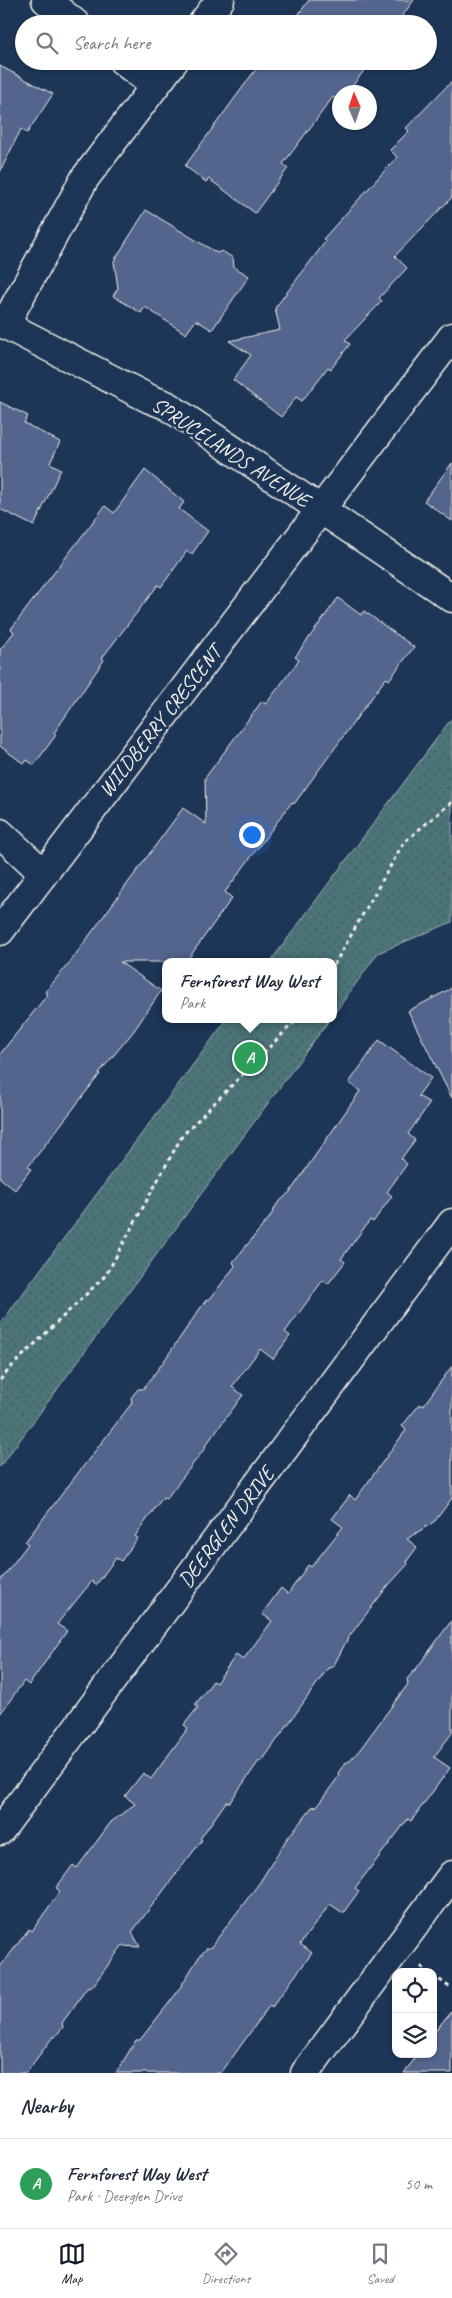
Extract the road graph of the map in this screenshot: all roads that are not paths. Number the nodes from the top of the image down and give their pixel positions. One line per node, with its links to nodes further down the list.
1 (46, 0): 3 (street)
2 (220, 0): 4 (street)
3 (65, 15)
4 (209, 15)
5 (135, 70): 7 (street)
6 (167, 70): 7 (street)
7 (155, 86): 8 (street)
8 (3, 323): 10 (street, SPRUCELANDS AVENUE)
9 (452, 337): 10 (street, WILDBERRY CRESCENT)
10 (321, 511): 11 (street, SPRUCELANDS AVENUE); 13 (street, WILDBERRY CRESCENT)
11 (452, 598)
12 (0, 833): 13 (street)
13 (43, 873): 14 (street, WILDBERRY CRESCENT)
14 (0, 931)
15 (452, 1223): 16 (street, DEERGLEN DRIVE)
16 (0, 1831)
17 (452, 1875): 18 (street)
18 (305, 2073)

